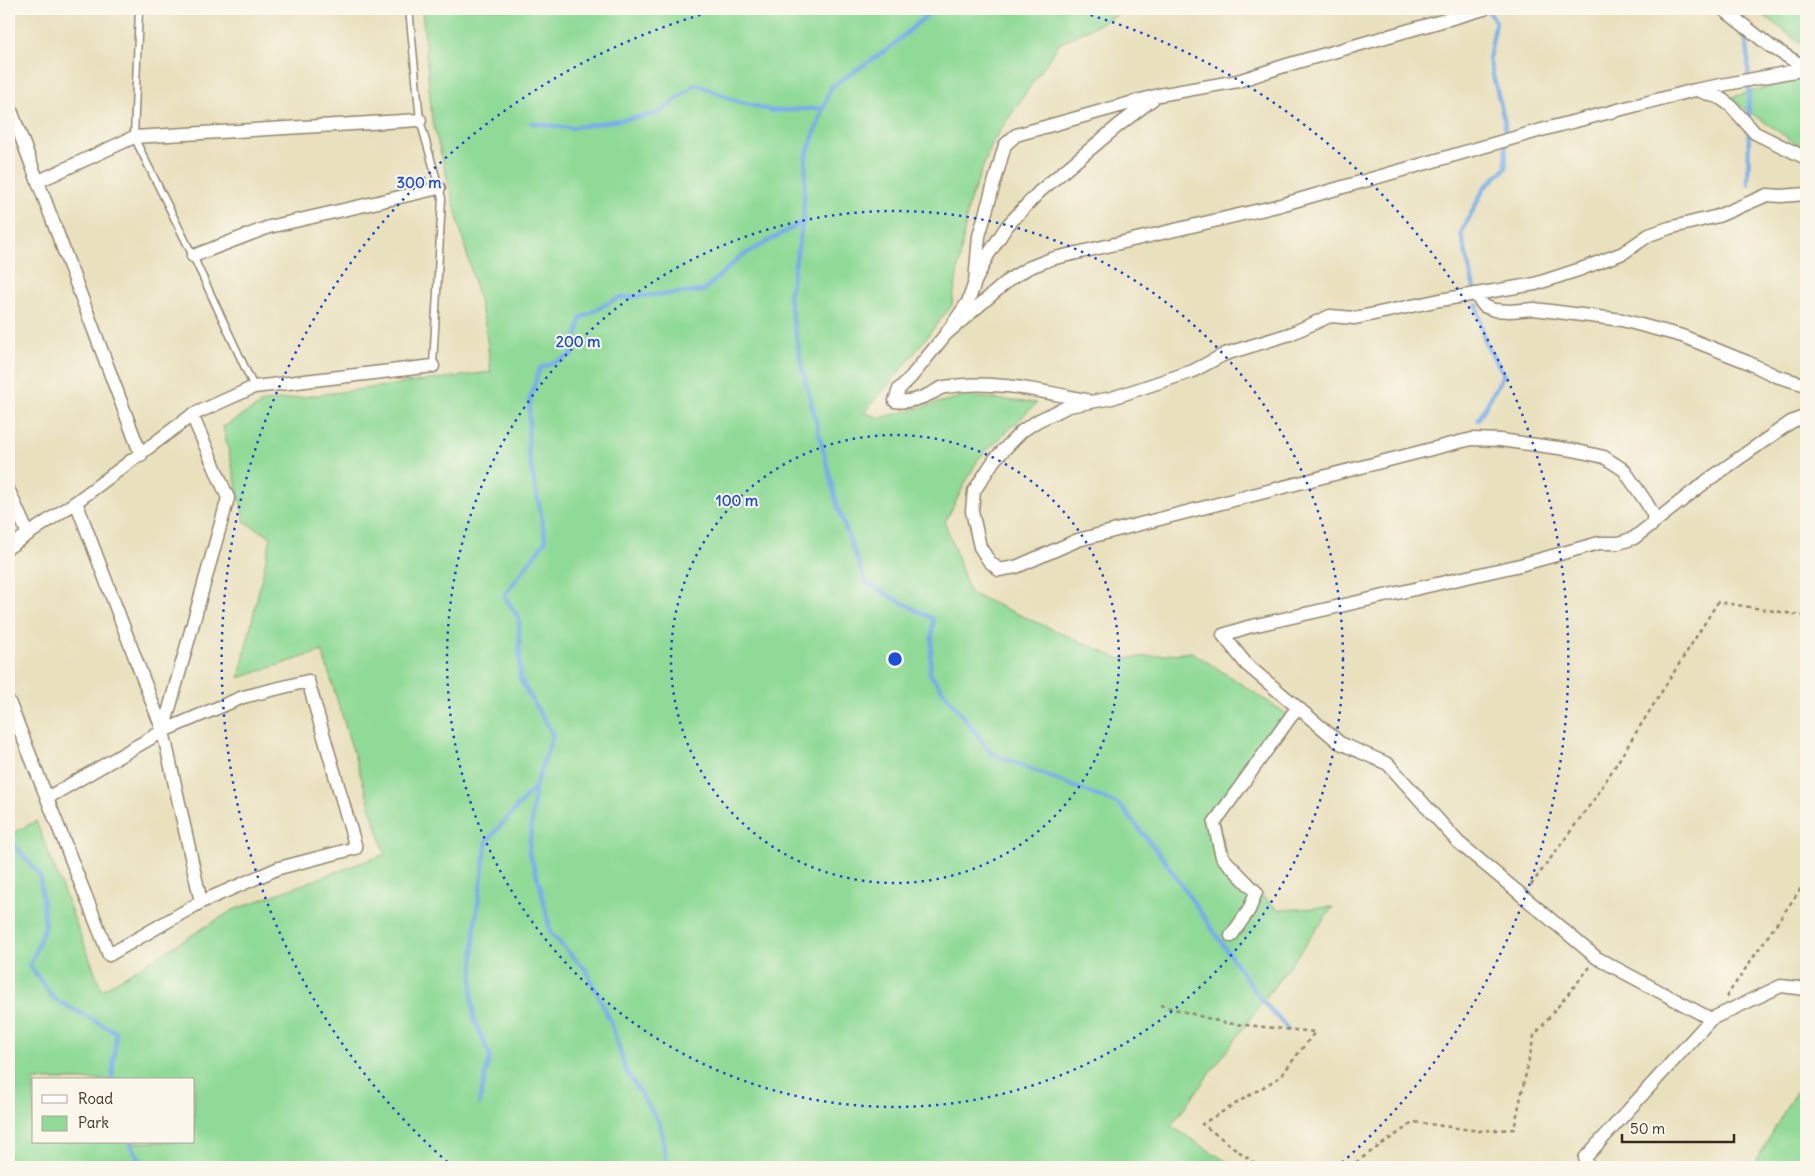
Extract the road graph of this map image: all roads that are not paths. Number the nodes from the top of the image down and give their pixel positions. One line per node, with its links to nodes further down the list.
1 (139, 9): 10 (lane)
2 (409, 9): 9 (lane)
3 (1484, 9): 7 (street)
4 (1723, 9): 5 (street)
5 (1806, 68): 6 (street)
6 (1695, 90): 11 (street); 18 (street)
7 (1159, 95): 16 (street); 16 (street)
8 (9, 105): 12 (street)
9 (420, 120): 10 (street); 13 (lane)
10 (134, 137): 12 (street); 15 (lane)
11 (1806, 158)
12 (38, 181): 25 (street)
13 (439, 188): 15 (street); 19 (lane)
14 (1806, 194): 17 (street)
15 (193, 256): 21 (lane)
16 (974, 282): 18 (street)
17 (1475, 294): 20 (street); 22 (street)
18 (946, 334): 22 (street)
19 (433, 366): 21 (street)
20 (1806, 385)
21 (254, 387): 23 (street)
22 (1094, 401): 28 (street)
23 (192, 415): 25 (street); 33 (street)
24 (1806, 416): 28 (street)
25 (141, 454): 27 (street)
26 (9, 491): 29 (street)
27 (76, 502): 29 (street); 33 (street)
28 (1651, 526): 32 (street)
29 (28, 534): 30 (street)
30 (9, 547)
31 (9, 702): 34 (street)
32 (1297, 708): 36 (street); 38 (street)
33 (163, 731): 34 (street); 35 (street); 35 (street)
34 (47, 798): 35 (street)
35 (202, 902)
36 (1231, 936)
37 (1806, 989): 38 (street)
38 (1711, 1019): 39 (street)
39 (1589, 1167)

